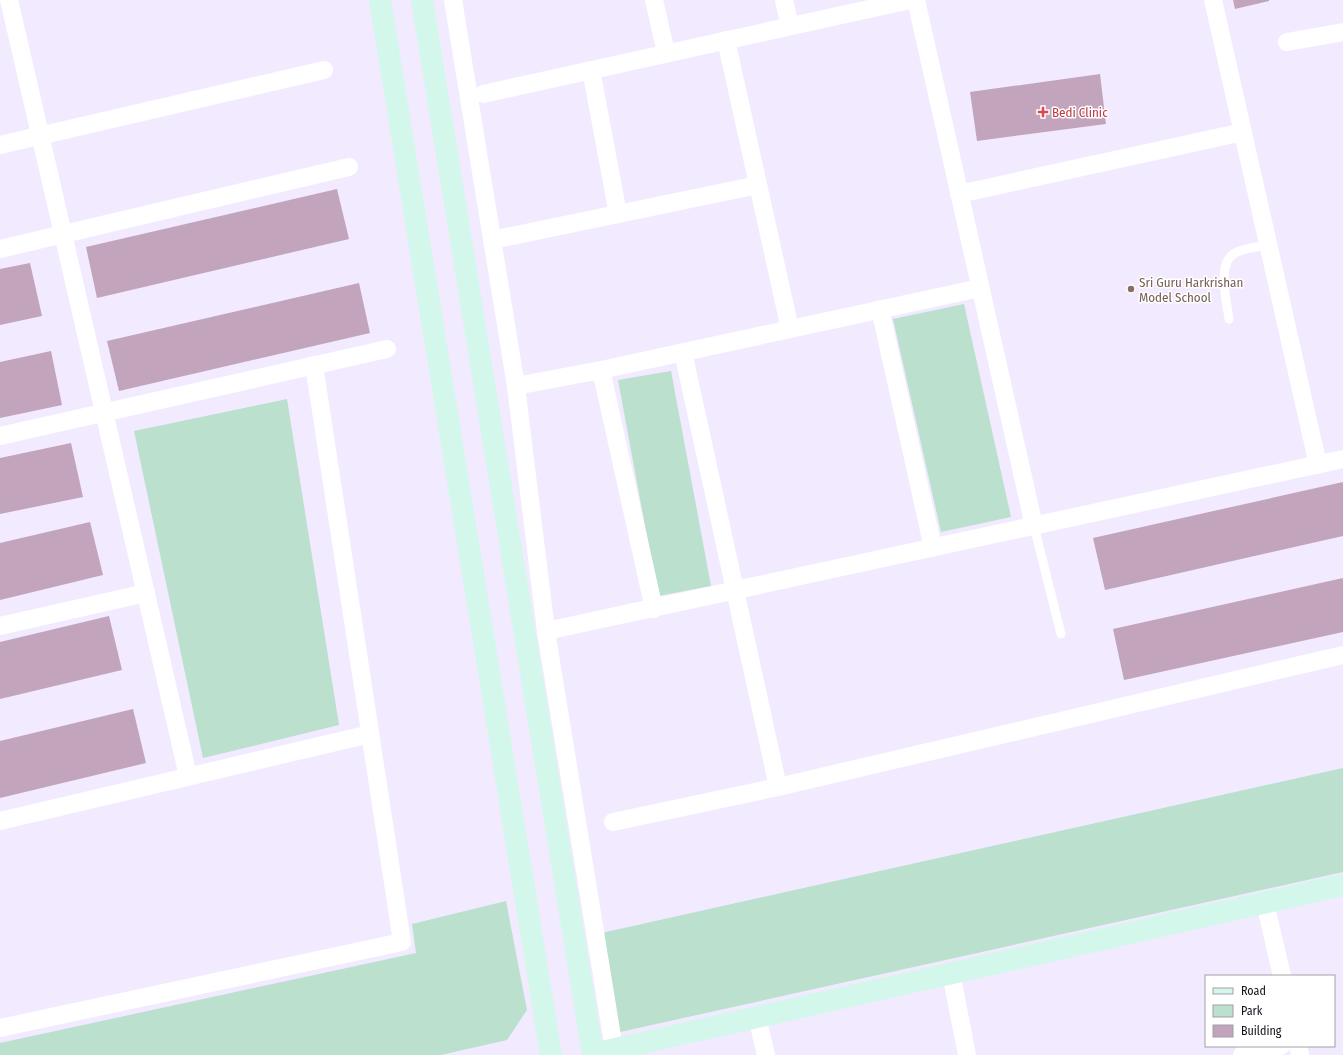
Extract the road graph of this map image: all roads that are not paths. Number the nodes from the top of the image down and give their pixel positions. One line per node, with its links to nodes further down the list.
1 (9, 0): 19 (street)
2 (380, 0): 64 (main road)
3 (422, 0): 65 (main road)
4 (453, 0): 26 (street)
5 (654, 0): 14 (street)
6 (784, 0): 10 (street)
7 (910, 0): 10 (street)
8 (916, 0): 23 (street)
9 (1213, 0): 18 (street)
10 (790, 26): 12 (street)
11 (1343, 32): 13 (street)
12 (726, 40): 14 (street); 22 (street)
13 (1287, 42)
14 (666, 53): 16 (street)
15 (324, 70): 19 (street)
16 (591, 70): 17 (street); 24 (street)
17 (483, 94)
18 (1243, 132): 23 (street); 27 (street)
19 (40, 136): 20 (street); 25 (street)
20 (0, 146)
21 (350, 167): 25 (street)
22 (758, 185): 24 (street); 32 (street)
23 (959, 194): 29 (street)
24 (618, 214): 26 (street)
25 (63, 235): 28 (street); 38 (street)
26 (492, 240): 37 (street)
27 (1268, 245): 31 (lane); 41 (street)
28 (0, 250)
29 (980, 288): 30 (street); 42 (street)
30 (880, 309): 32 (street); 43 (street)
31 (1229, 319)
32 (790, 329): 34 (street)
33 (387, 349): 35 (street)
34 (683, 352): 36 (street); 44 (street)
35 (314, 365): 38 (street); 51 (street)
36 (601, 370): 37 (street); 46 (street)
37 (516, 386): 48 (street)
38 (104, 412): 39 (street); 45 (street)
39 (0, 436)
40 (1343, 459): 41 (street)
41 (1318, 465): 42 (street)
42 (1034, 526): 43 (street); 49 (lane)
43 (933, 548): 44 (street)
44 (736, 591): 46 (street); 53 (street)
45 (146, 593): 47 (street); 52 (street)
46 (654, 609): 48 (street)
47 (0, 626)
48 (546, 631): 63 (street)
49 (1061, 634)
50 (1343, 656): 53 (street)
51 (370, 734): 52 (street); 61 (street)
52 (188, 776): 54 (street)
53 (778, 787): 55 (street)
54 (0, 821)
55 (613, 822)
56 (1343, 885): 57 (main road)
57 (1265, 903): 58 (main road); 59 (street)
58 (951, 973): 60 (main road); 67 (street)
59 (1282, 975)
60 (757, 1016): 63 (main road); 66 (street)
61 (0, 1028)
62 (1278, 1047): 68 (street)
63 (614, 1052): 65 (main road)
64 (551, 1055)
65 (591, 1055)
66 (766, 1055)
67 (967, 1055)
68 (1242, 1055)

